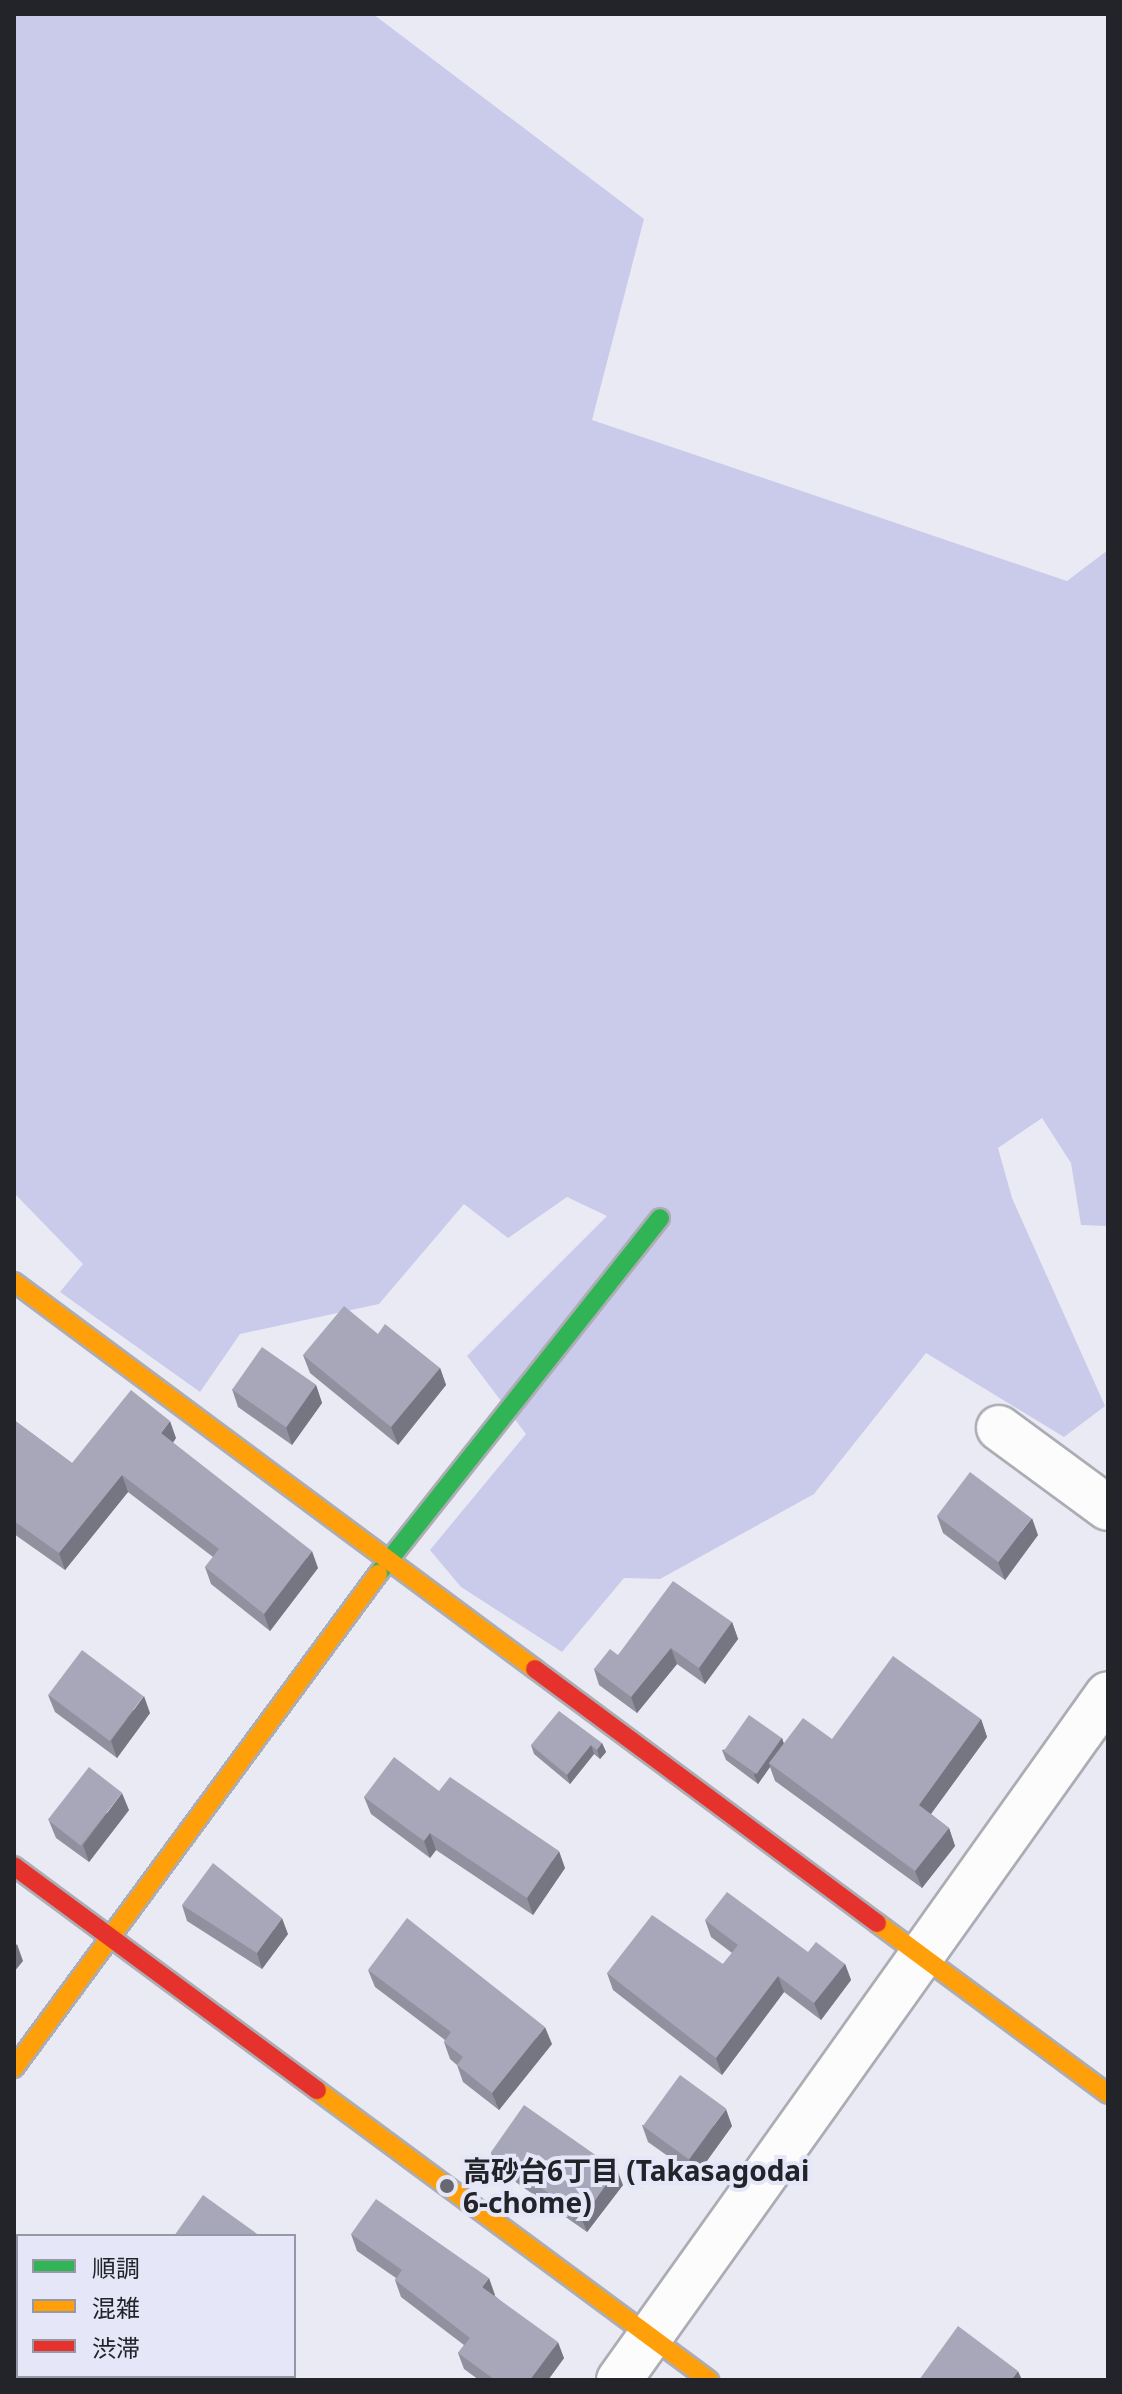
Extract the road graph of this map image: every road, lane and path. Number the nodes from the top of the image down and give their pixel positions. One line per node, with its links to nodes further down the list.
1 (660, 1218): 5 (street)
2 (14, 1282): 5 (street)
3 (999, 1428): 4 (street)
4 (1108, 1508)
5 (388, 1560): 8 (street); 9 (street)
6 (1108, 1694): 9 (street)
7 (14, 1866): 8 (street)
8 (110, 1936): 10 (street); 12 (street)
9 (920, 1956): 11 (street); 12 (street)
10 (14, 2068)
11 (1108, 2094)
12 (650, 2337): 13 (street); 14 (street)
13 (619, 2380)
14 (709, 2380)

